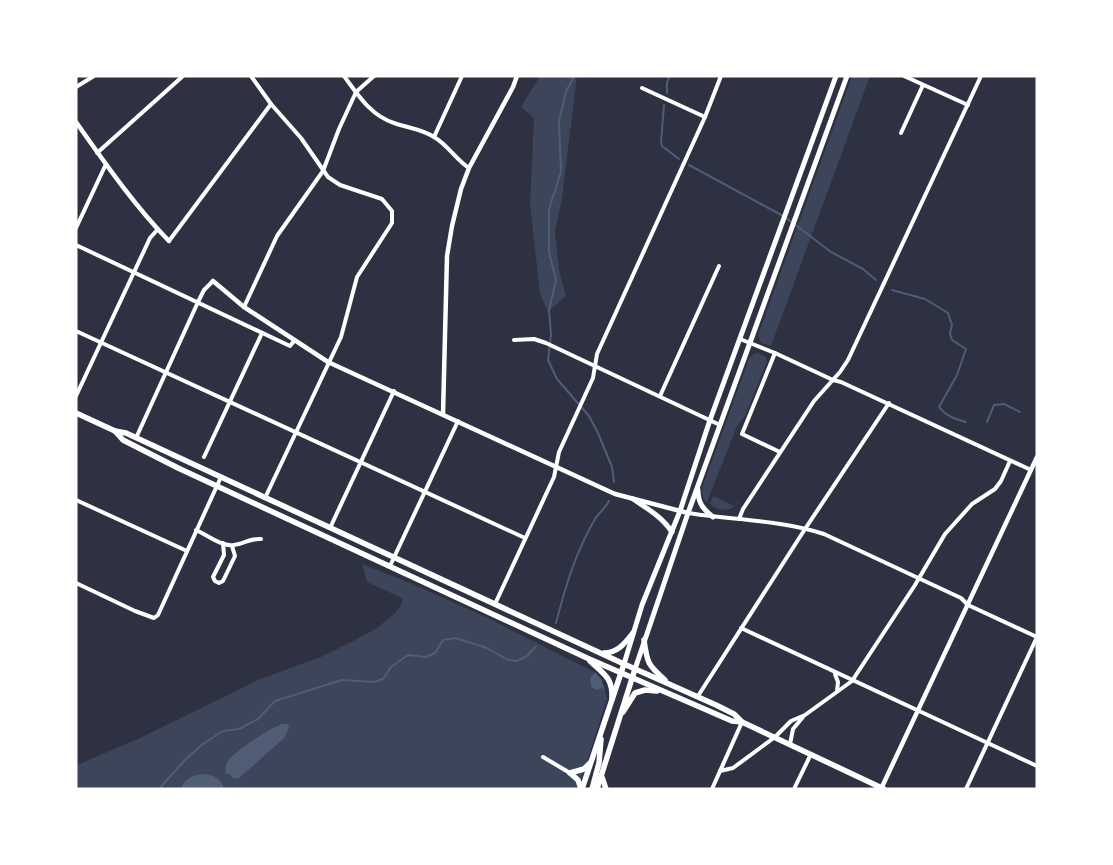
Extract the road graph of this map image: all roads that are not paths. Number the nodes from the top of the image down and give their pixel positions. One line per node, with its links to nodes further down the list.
1 (94, 76): 14 (street)
2 (183, 76): 23 (street)
3 (251, 76): 17 (street)
4 (344, 76): 16 (street)
5 (374, 76): 16 (street)
6 (462, 76): 22 (street)
7 (517, 76): 25 (street)
8 (721, 76): 19 (street)
9 (836, 76): 38 (main road)
10 (847, 76): 42 (main road)
11 (904, 76): 13 (street)
12 (981, 76): 18 (street)
13 (923, 85): 18 (street); 21 (street)
14 (76, 87)
15 (642, 88): 19 (street)
16 (356, 92): 22 (street); 26 (street)
17 (272, 104): 26 (street); 29 (street)
18 (968, 105): 47 (street)
19 (706, 117): 45 (street)
20 (76, 122): 23 (street)
21 (901, 133)
22 (434, 137): 25 (street)
23 (97, 153): 24 (street)
24 (106, 164): 27 (street); 28 (street)
25 (469, 168): 54 (street)
26 (323, 171): 35 (street); 44 (street)
27 (76, 228)
28 (158, 229): 29 (street); 32 (street)
29 (169, 241)
30 (76, 245): 32 (street)
31 (719, 266): 50 (street)
32 (134, 271): 34 (street); 41 (street)
33 (213, 281): 34 (street); 35 (street)
34 (198, 302): 37 (street); 46 (street)
35 (244, 307): 40 (street)
36 (76, 331): 41 (street)
37 (262, 333): 40 (street); 51 (street)
38 (740, 339): 42 (street); 55 (main road)
39 (514, 340): 45 (street)
40 (294, 341): 44 (street)
41 (102, 342): 46 (street); 49 (street)
42 (750, 344): 43 (street); 57 (main road)
43 (775, 353): 47 (street); 62 (street)
44 (328, 362): 48 (street); 59 (street)
45 (594, 366): 50 (street); 67 (street)
46 (166, 372): 51 (street); 60 (street)
47 (833, 380): 52 (street); 62 (street)
48 (394, 391): 54 (street); 66 (street)
49 (76, 396)
50 (660, 396): 55 (street)
51 (230, 402): 59 (street); 64 (street)
52 (888, 404): 65 (street); 81 (street)
53 (76, 413): 58 (main road)
54 (443, 414): 56 (street)
55 (710, 420): 57 (street); 76 (main road)
56 (458, 421): 67 (street); 72 (street)
57 (720, 425): 70 (main road)
58 (115, 431): 60 (main road); 61 (main road)
59 (296, 432): 66 (street); 73 (street)
60 (137, 438): 61 (street); 69 (main road)
61 (133, 445): 71 (main road)
62 (780, 452): 79 (street)
63 (1037, 457): 68 (street)
64 (204, 458)
65 (1010, 461): 68 (street); 91 (street)
66 (361, 462): 72 (street); 80 (street)
67 (556, 467): 74 (street); 84 (street)
68 (1031, 470): 94 (street)
69 (221, 477): 71 (street); 73 (main road)
70 (698, 485): 77 (main road); 78 (main road)
71 (217, 486): 82 (street); 90 (main road)
72 (424, 492): 84 (street); 89 (street)
73 (265, 498): 80 (main road)
74 (633, 499): 76 (street); 83 (main road)
75 (76, 500): 88 (street)
76 (680, 511): 77 (street); 83 (main road)
77 (688, 513): 78 (street); 98 (main road)
78 (713, 517): 79 (street)
79 (739, 519): 81 (street)
80 (330, 528): 89 (main road)
81 (805, 529): 91 (street); 95 (street)
82 (196, 530): 86 (street); 88 (street)
83 (672, 532): 96 (main road)
84 (526, 538): 93 (street)
85 (261, 539): 87 (street)
86 (223, 543): 87 (street); 87 (street)
87 (232, 546)
88 (187, 551): 92 (street)
89 (394, 557): 90 (street); 93 (main road)
90 (390, 566): 100 (main road)
91 (919, 578): 94 (street); 106 (street)
92 (76, 583)
93 (495, 604): 99 (main road)
94 (968, 605): 97 (street); 112 (street)
95 (741, 628): 103 (street); 110 (street)
96 (633, 632): 99 (main road); 101 (main road)
97 (1037, 637): 118 (street)
98 (644, 640): 102 (main road); 107 (main road)
99 (600, 653): 101 (main road)
100 (587, 658): 104 (main road); 111 (main road)
101 (624, 664): 102 (main road); 104 (main road)
102 (635, 669): 105 (main road); 107 (main road)
103 (833, 672): 106 (street); 109 (street)
104 (621, 673): 105 (main road); 111 (main road)
105 (632, 678): 108 (main road); 113 (main road)
106 (852, 681): 109 (street); 112 (street)
107 (668, 683): 110 (main road)
108 (664, 691): 113 (main road); 115 (main road)
109 (836, 693): 114 (street)
110 (698, 696): 115 (main road)
111 (612, 699): 116 (main road)
112 (917, 710): 118 (street); 127 (street)
113 (623, 712): 126 (main road)
114 (805, 715): 117 (street); 119 (street)
115 (742, 722): 117 (main road); 124 (street)
116 (602, 731): 122 (main road); 129 (main road)
117 (775, 737): 119 (main road); 124 (street)
118 (988, 743): 123 (street); 134 (street)
119 (790, 744): 120 (main road)
120 (811, 754): 127 (main road); 133 (street)
121 (542, 756): 125 (street)
122 (591, 762): 125 (main road); 128 (main road)
123 (1037, 766)
124 (720, 771): 132 (street)
125 (570, 773): 128 (main road)
126 (601, 776): 130 (main road); 131 (main road)
127 (882, 788)
128 (582, 789)
129 (592, 789)
130 (597, 789)
131 (606, 789)
132 (712, 789)
133 (794, 789)
134 (966, 789)

